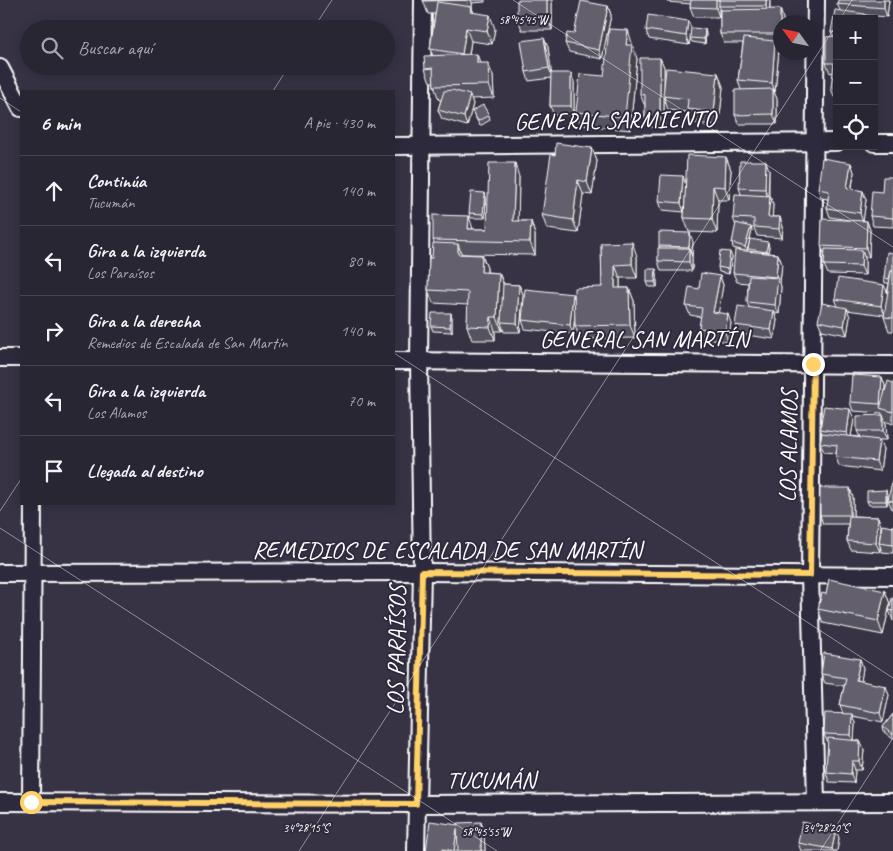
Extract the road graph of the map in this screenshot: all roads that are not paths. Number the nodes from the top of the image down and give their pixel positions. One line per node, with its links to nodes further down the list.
1 (423, 0): 10 (street, LOS PARAÍSOS)
2 (816, 0): 5 (street, LOS ALAMOS)
3 (0, 68): 4 (street)
4 (20, 106)
5 (815, 141): 6 (street, GENERAL SARMIENTO); 10 (street, GENERAL SARMIENTO); 15 (street, LOS ALAMOS)
6 (833, 142)
7 (878, 143): 8 (street)
8 (893, 143)
9 (395, 146): 10 (street, GENERAL SARMIENTO)
10 (421, 146): 14 (street, LOS PARAÍSOS)
11 (0, 358): 12 (street)
12 (20, 358)
13 (395, 361): 14 (street, GENERAL SAN MARTÍN)
14 (419, 361): 15 (street, GENERAL SAN MARTÍN); 18 (street, LOS PARAÍSOS)
15 (813, 364): 16 (street, GENERAL SAN MARTÍN); 21 (street, LOS ALAMOS)
16 (893, 364)
17 (33, 505): 20 (street)
18 (422, 572): 20 (street, REMEDIOS DE ESCALADA DE SAN MARTÍN); 21 (street, REMEDIOS DE ESCALADA DE SAN MARTÍN); 27 (street, LOS PARAÍSOS)
19 (0, 573): 20 (street, REMEDIOS DE ESCALADA DE SAN MARTÍN)
20 (32, 573): 24 (street)
21 (810, 575): 22 (street, REMEDIOS DE ESCALADA DE SAN MARTÍN); 25 (street, LOS ALAMOS)
22 (893, 576)
23 (0, 802): 24 (street, TUCUMÁN)
24 (31, 802): 27 (street, TUCUMÁN)
25 (816, 802): 26 (street, TUCUMÁN); 27 (street, TUCUMÁN)
26 (893, 802)
27 (416, 804): 28 (street, LOS PARAÍSOS)
28 (416, 851)

